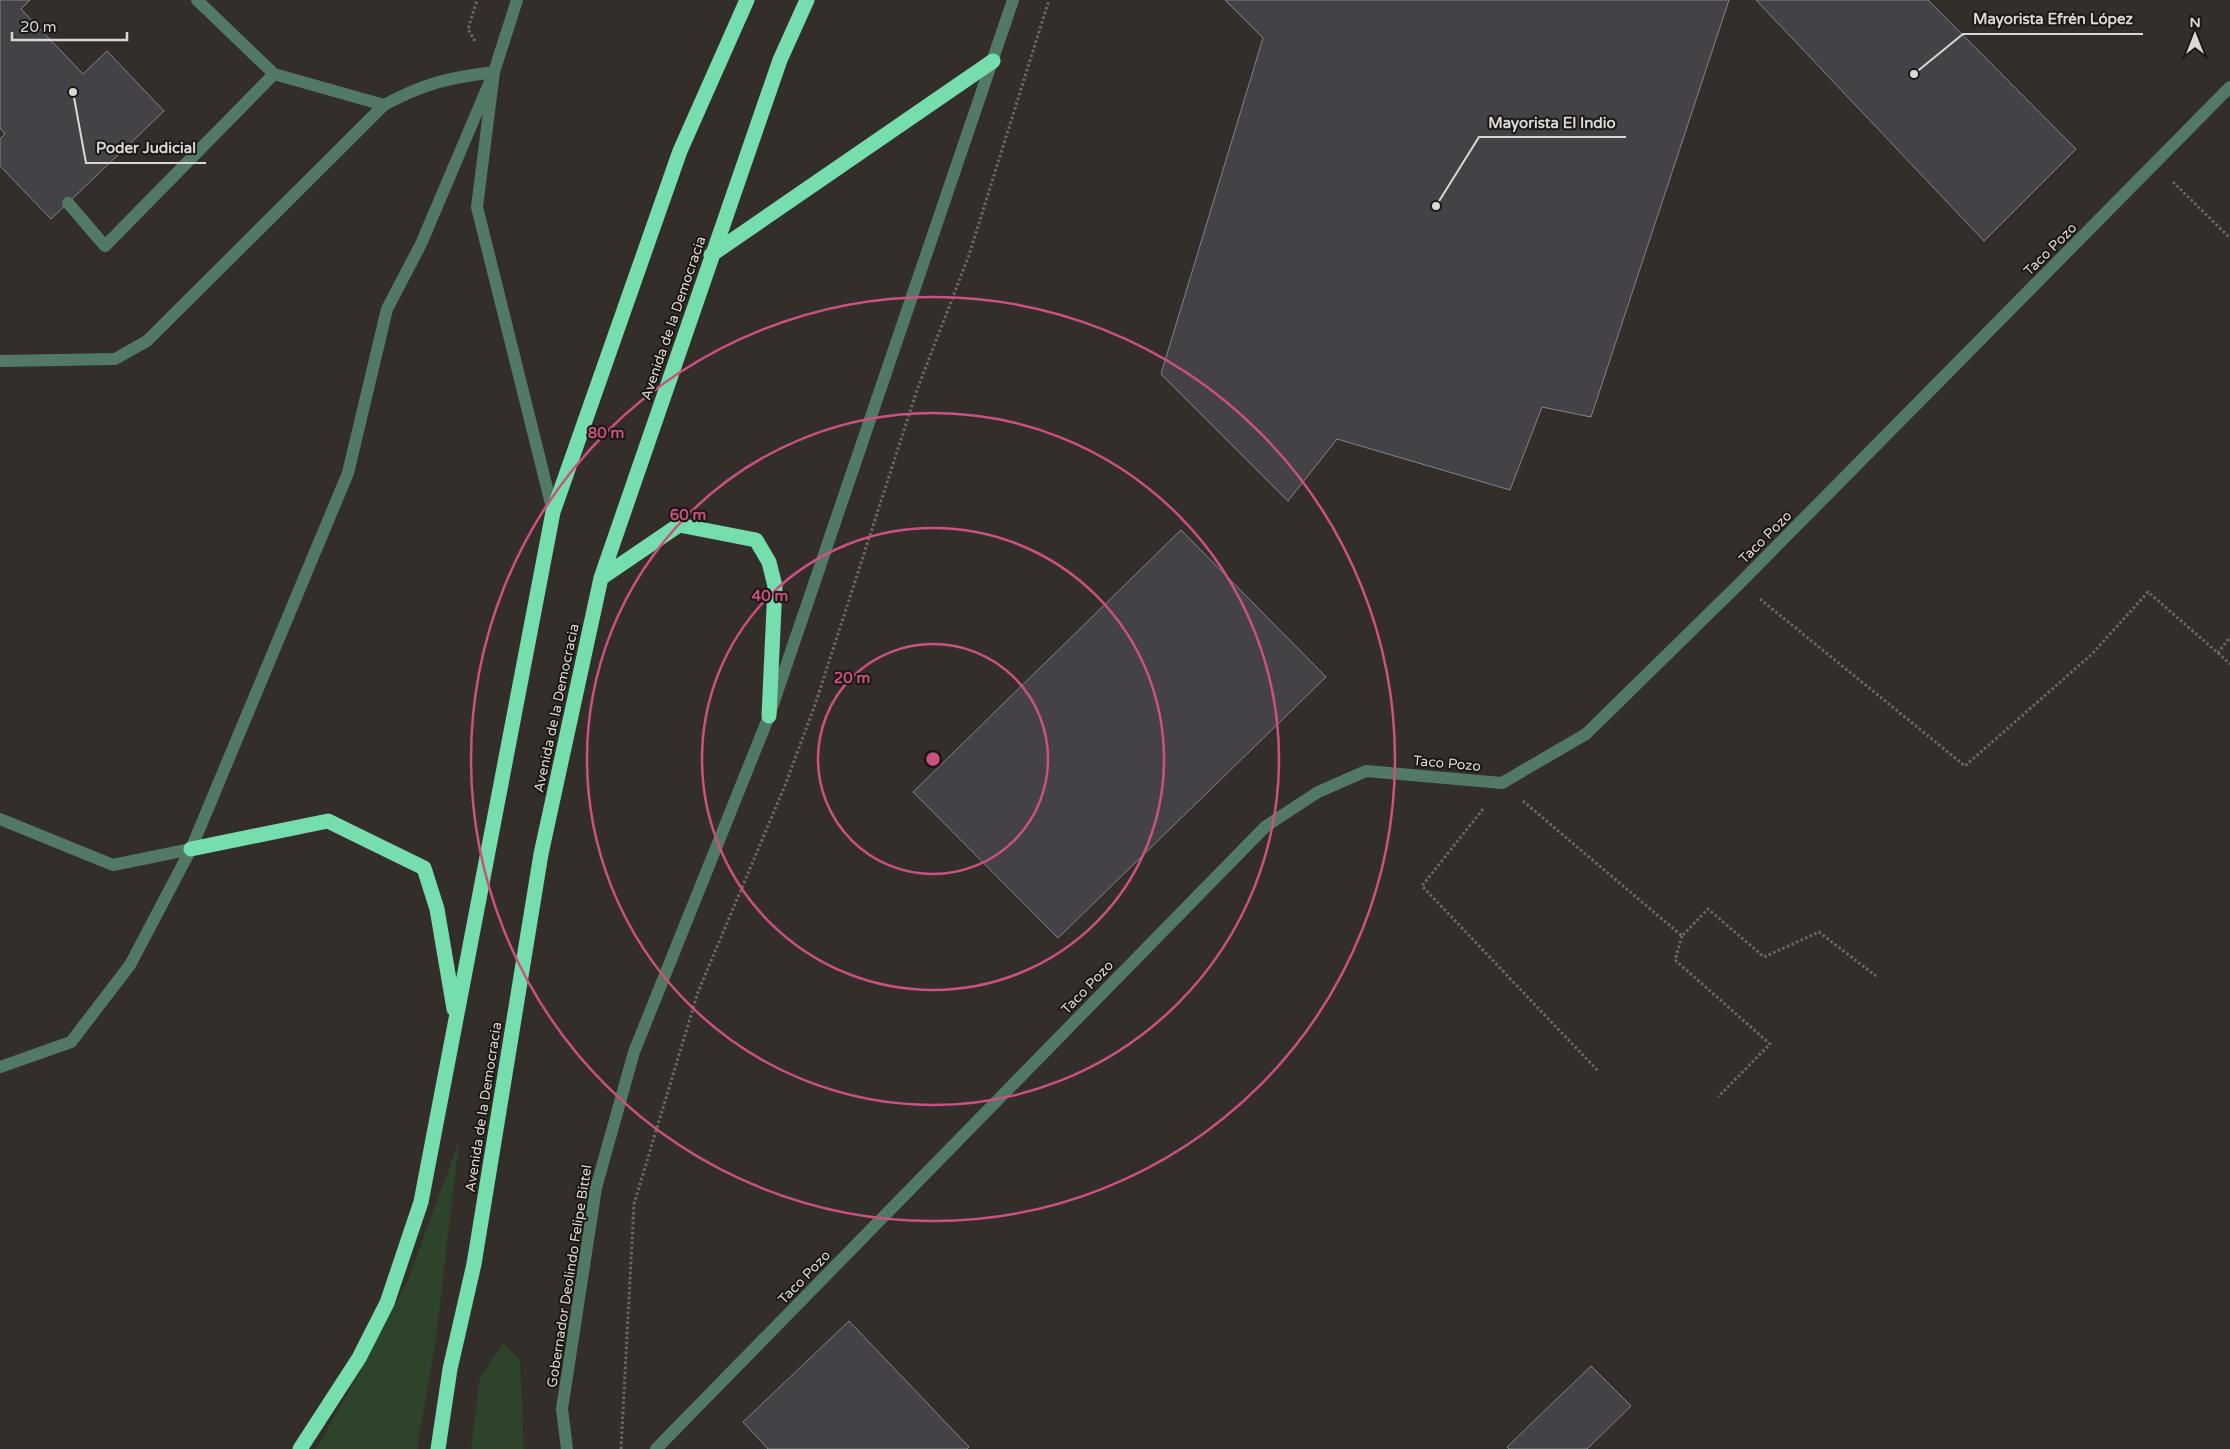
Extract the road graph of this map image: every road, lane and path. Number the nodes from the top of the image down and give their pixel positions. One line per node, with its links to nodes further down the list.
1 (196, 0): 9 (street)
2 (517, 0): 8 (street)
3 (747, 0): 17 (highway)
4 (807, 0): 15 (highway, Avenida de la Democracia)
5 (1013, 0): 7 (street)
6 (1048, 0): 36 (path)
7 (992, 61): 15 (highway); 23 (street, Gobernador Deolindo Felipe Bittel)
8 (494, 72): 11 (street); 17 (street); 26 (street)
9 (274, 74): 11 (street); 13 (street)
10 (2230, 87): 12 (street, Taco Pozo)
11 (384, 105): 16 (street)
12 (2155, 164): 14 (path); 19 (street, Taco Pozo)
13 (68, 203)
14 (2230, 238)
15 (711, 255): 18 (highway, Avenida de la Democracia)
16 (0, 361)
17 (553, 512): 29 (highway)
18 (601, 578): 23 (highway); 34 (highway, Avenida de la Democracia)
19 (1740, 583): 21 (path); 24 (street, Taco Pozo)
20 (2230, 637): 21 (path)
21 (2218, 653): 22 (path)
22 (2230, 664)
23 (769, 716): 35 (street, Gobernador Deolindo Felipe Bittel)
24 (1502, 783): 27 (path); 31 (path); 37 (street, Taco Pozo)
25 (0, 819): 26 (street)
26 (191, 849): 29 (highway); 30 (street)
27 (1682, 936): 28 (path); 32 (path)
28 (1876, 976)
29 (456, 1021): 33 (highway)
30 (0, 1067)
31 (1599, 1072)
32 (1718, 1097)
33 (300, 1449)
34 (438, 1449)
35 (567, 1449)
36 (621, 1449)
37 (656, 1449)

